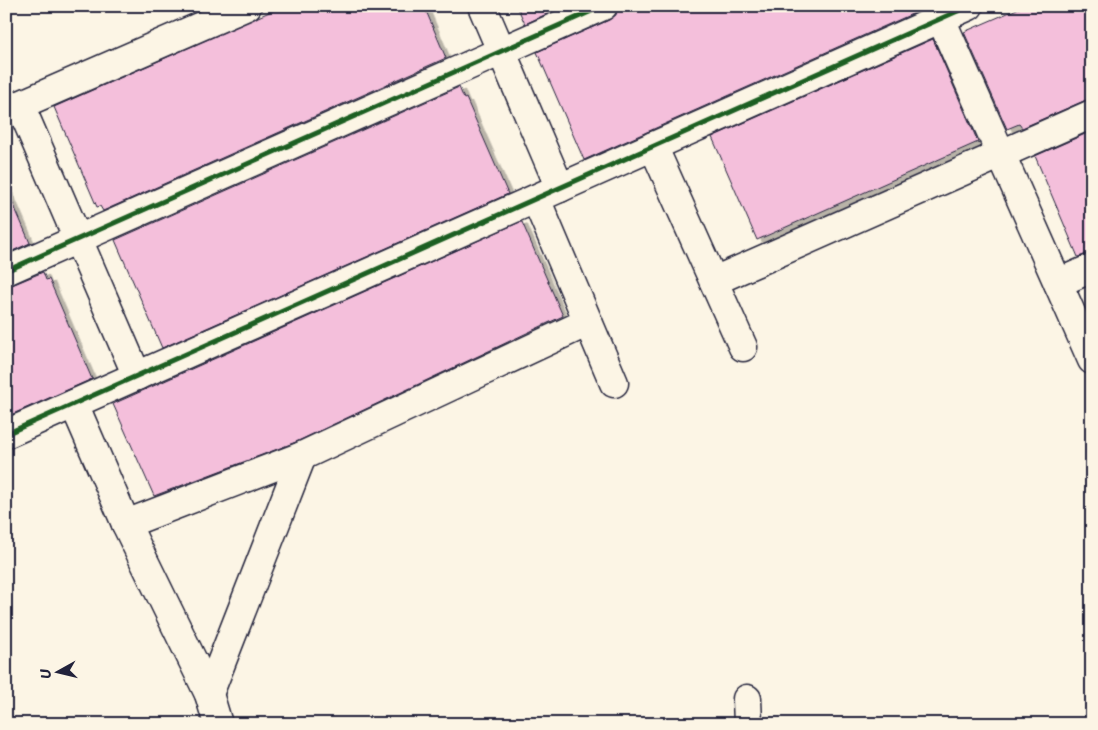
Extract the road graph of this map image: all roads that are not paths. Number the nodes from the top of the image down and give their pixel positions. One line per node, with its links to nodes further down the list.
1 (248, 6): 7 (street)
2 (482, 6): 6 (street)
3 (603, 6): 6 (street)
4 (969, 6): 5 (street)
5 (940, 19): 9 (street); 10 (street)
6 (502, 52): 11 (street); 13 (street)
7 (13, 108): 13 (street)
8 (1092, 114): 10 (street)
9 (654, 146): 11 (street); 16 (street)
10 (1001, 154): 16 (street); 17 (street)
11 (560, 188): 12 (street)
12 (536, 199): 18 (street); 21 (street)
13 (78, 239): 15 (street); 21 (street)
14 (1092, 268): 17 (street)
15 (6, 271)
16 (714, 281): 19 (street)
17 (1058, 283): 20 (street)
18 (588, 322): 22 (street); 25 (street)
19 (743, 347)
20 (1092, 360)
21 (137, 376): 23 (street)
22 (614, 383)
23 (74, 404): 24 (street); 26 (street)
24 (6, 434)
25 (302, 456): 26 (street); 27 (street)
26 (126, 524): 27 (street)
27 (209, 694): 28 (street)
28 (218, 724)

